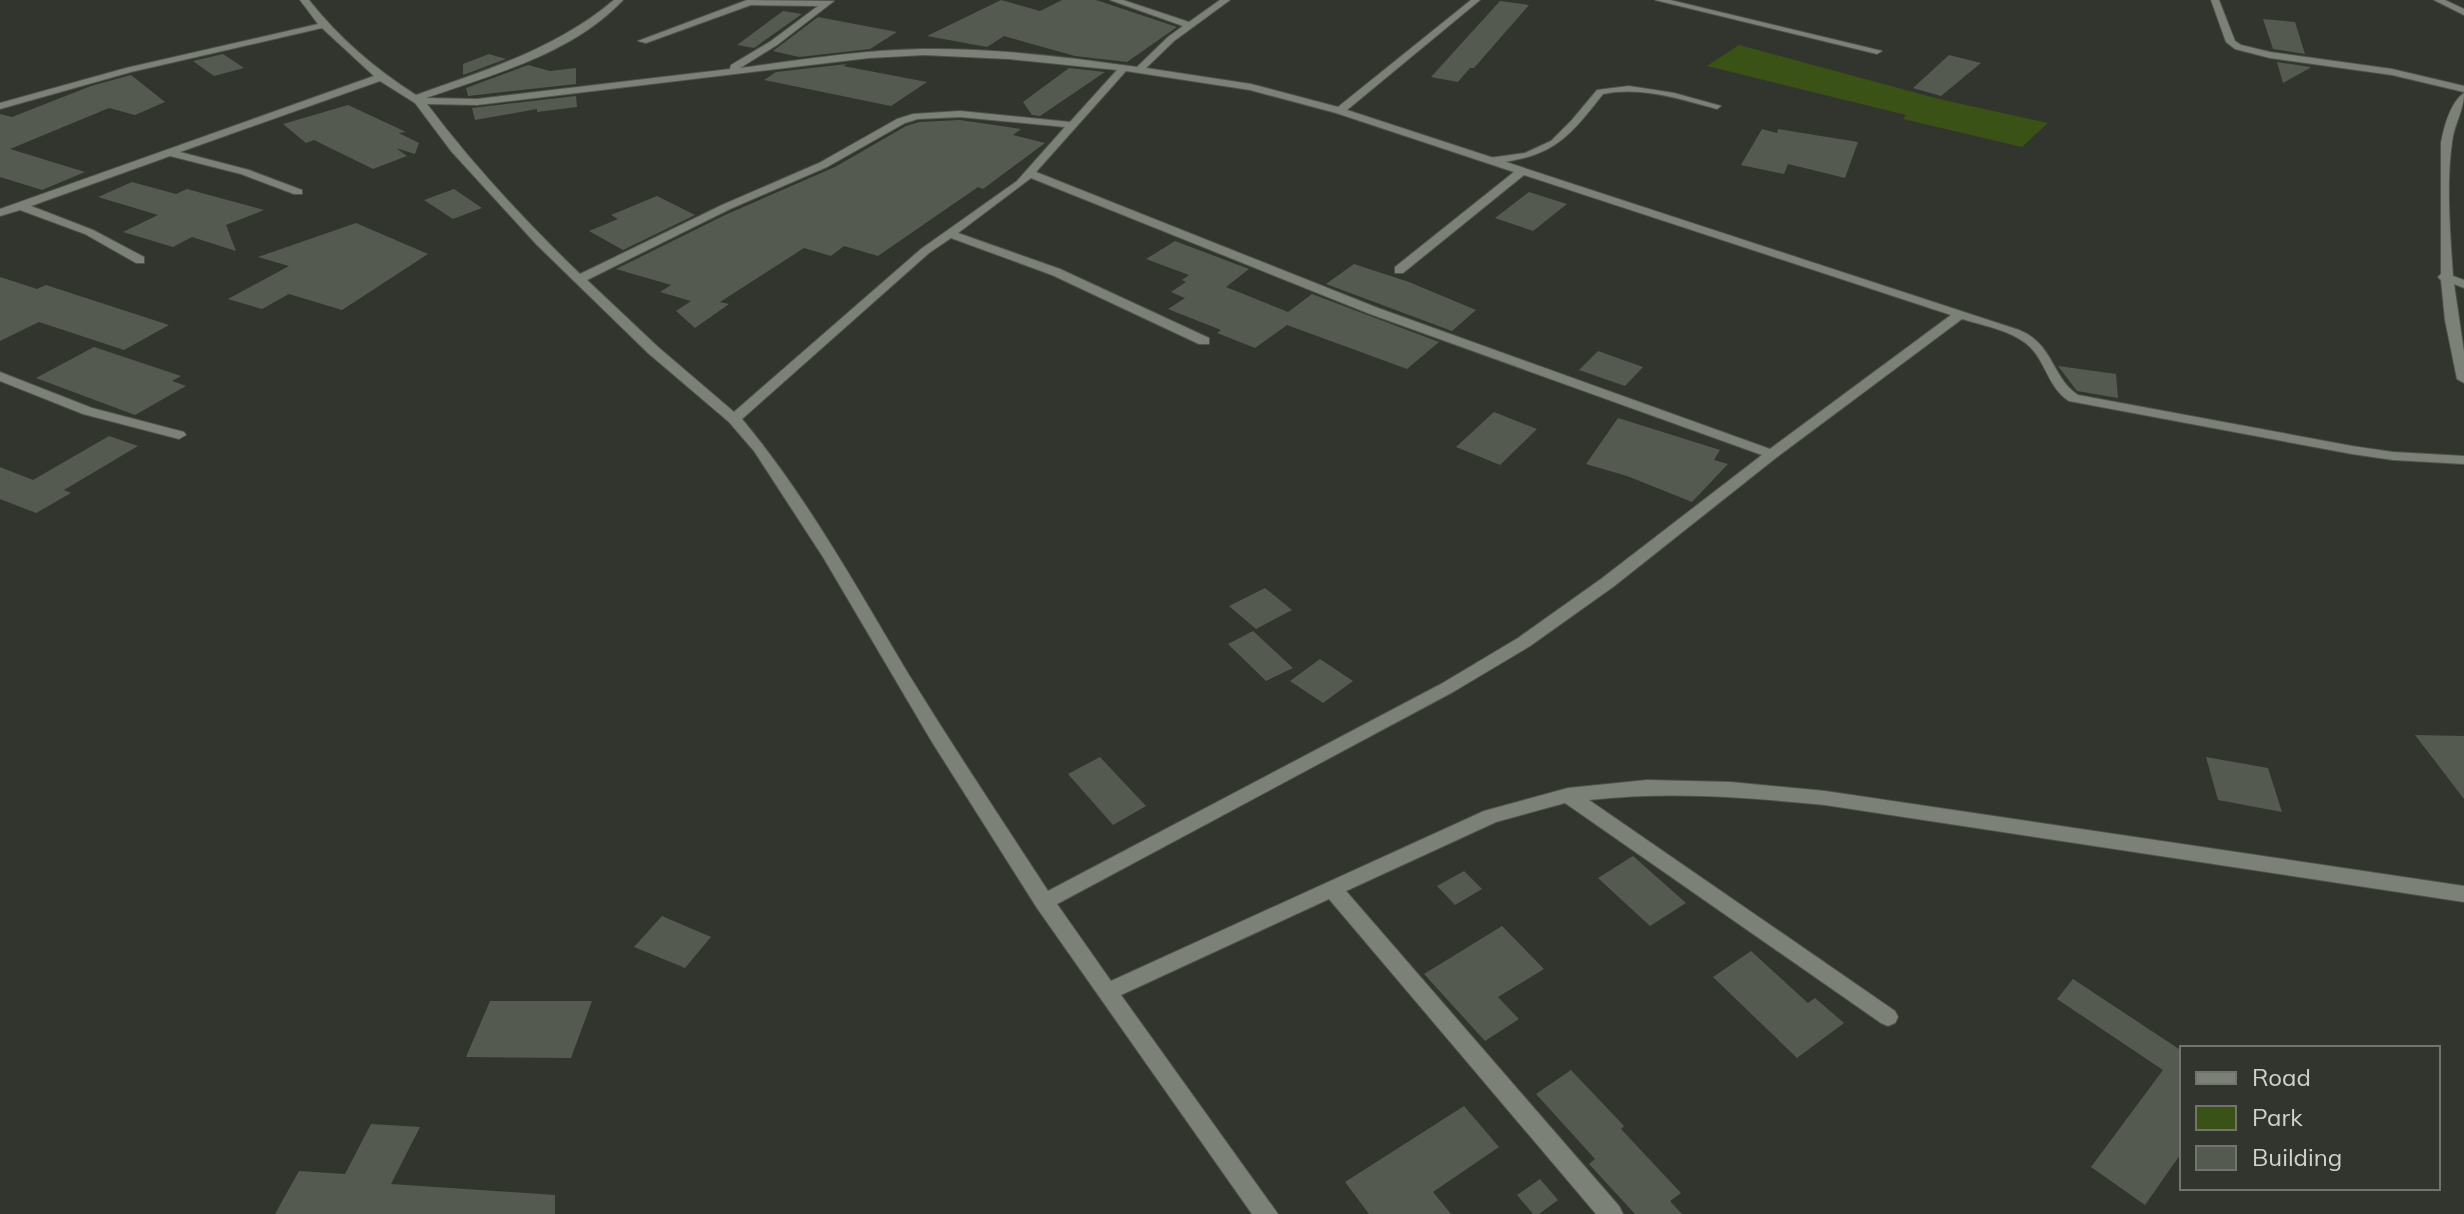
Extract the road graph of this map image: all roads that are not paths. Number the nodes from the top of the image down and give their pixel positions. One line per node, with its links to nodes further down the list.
1 (304, 0): 12 (street)
2 (619, 0): 22 (street)
3 (1114, 0): 13 (street)
4 (1226, 0): 13 (street)
5 (1476, 0): 25 (street)
6 (1659, 0): 10 (street)
7 (2215, 0): 20 (street)
8 (2438, 0): 11 (street)
9 (829, 2): 14 (street); 18 (street)
10 (1695, 3): 15 (street)
11 (2464, 12)
12 (324, 25): 19 (street); 23 (street)
13 (1189, 25): 17 (street)
14 (643, 41)
15 (1877, 51)
16 (1124, 68): 17 (street); 18 (street); 26 (street)
17 (1139, 70): 25 (street)
18 (724, 72): 22 (street)
19 (381, 77): 22 (street); 27 (street)
20 (2464, 89)
21 (2464, 96): 37 (street)
22 (417, 100): 38 (street)
23 (0, 106)
24 (1717, 106): 28 (lane)
25 (1340, 111): 28 (street)
26 (1072, 125): 30 (street); 38 (street)
27 (170, 153): 31 (street); 32 (street)
28 (1489, 161): 29 (street)
29 (1522, 171): 36 (street); 40 (street)
30 (1031, 174): 34 (street); 46 (street)
31 (298, 192)
32 (21, 206): 33 (street); 35 (street)
33 (0, 213)
34 (948, 233): 41 (street); 44 (street)
35 (140, 260)
36 (1399, 270)
37 (2444, 277): 39 (street); 43 (street)
38 (580, 279): 44 (street)
39 (2464, 284)
40 (1961, 314): 46 (street); 47 (street)
41 (1204, 341)
42 (0, 376): 45 (street)
43 (2464, 379)
44 (734, 419): 51 (street)
45 (179, 435)
46 (1772, 454): 51 (street)
47 (2464, 460)
48 (1568, 795): 49 (street); 50 (street); 53 (street)
49 (1332, 889): 52 (street); 55 (street)
50 (2464, 894)
51 (1044, 902): 52 (street)
52 (1107, 992): 54 (street)
53 (1888, 1017)
54 (1266, 1214)
55 (1611, 1214)

